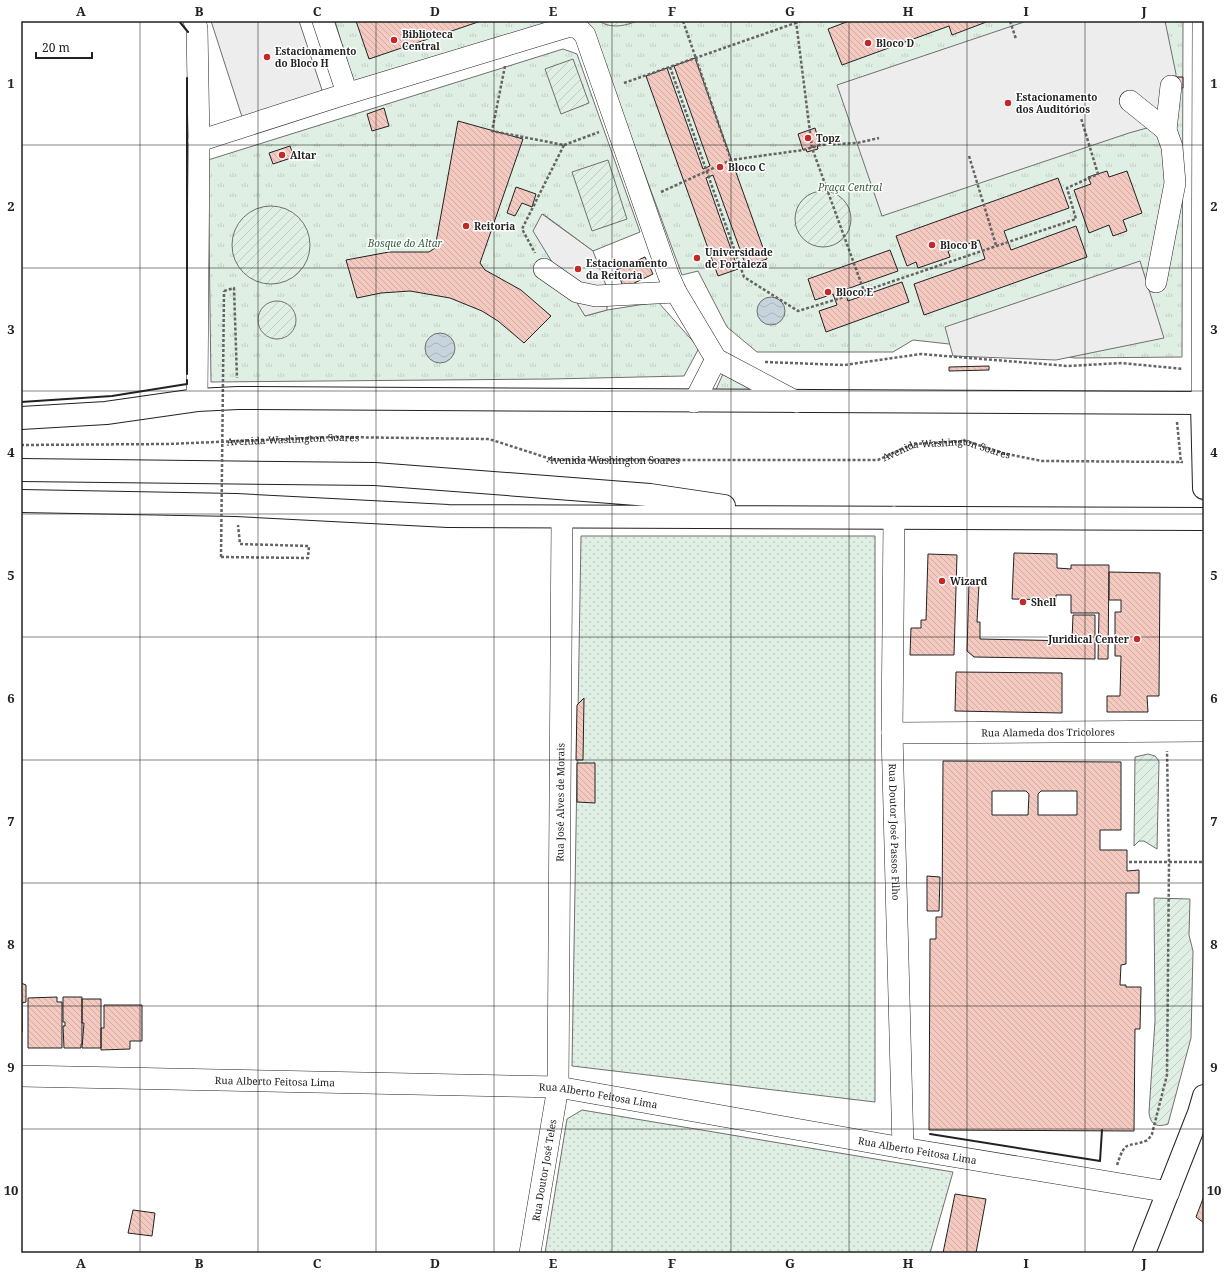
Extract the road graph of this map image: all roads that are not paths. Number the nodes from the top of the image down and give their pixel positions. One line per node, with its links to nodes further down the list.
1 (194, 21): 8 (street)
2 (323, 21): 4 (street)
3 (1203, 21): 6 (street)
4 (347, 93): 8 (street); 11 (street)
5 (1130, 101): 7 (street)
6 (1203, 110): 7 (street); 16 (street)
7 (1166, 130): 10 (street)
8 (199, 142): 13 (street)
9 (544, 269): 11 (street)
10 (1156, 282)
11 (676, 292): 12 (street)
12 (716, 358): 14 (street); 15 (street)
13 (197, 400): 14 (main road); 17 (main road)
14 (694, 402): 15 (main road)
15 (797, 402): 16 (main road)
16 (1203, 403): 18 (main road)
17 (21, 418)
18 (1204, 462): 20 (main road)
19 (21, 470): 24 (main road)
20 (1204, 488)
21 (21, 501): 23 (main road)
22 (894, 516): 24 (main road); 25 (main road); 27 (street, Rua Doutor José Passos Filho)
23 (562, 517): 24 (main road); 29 (street, Rua José Alves de Morais)
24 (797, 517)
25 (1204, 519)
26 (1204, 731): 27 (street, Rua Alameda dos Tricolores)
27 (892, 733): 31 (street, Rua Doutor José Passos Filho)
28 (21, 1076): 29 (street, Rua Alberto Feitosa Lima)
29 (558, 1088): 31 (street, Rua Alberto Feitosa Lima); 33 (street, Rua Doutor José Teles)
30 (1202, 1108): 32 (main road)
31 (903, 1148): 32 (street, Rua Alberto Feitosa Lima)
32 (1169, 1192): 34 (main road)
33 (530, 1253)
34 (1144, 1253)

